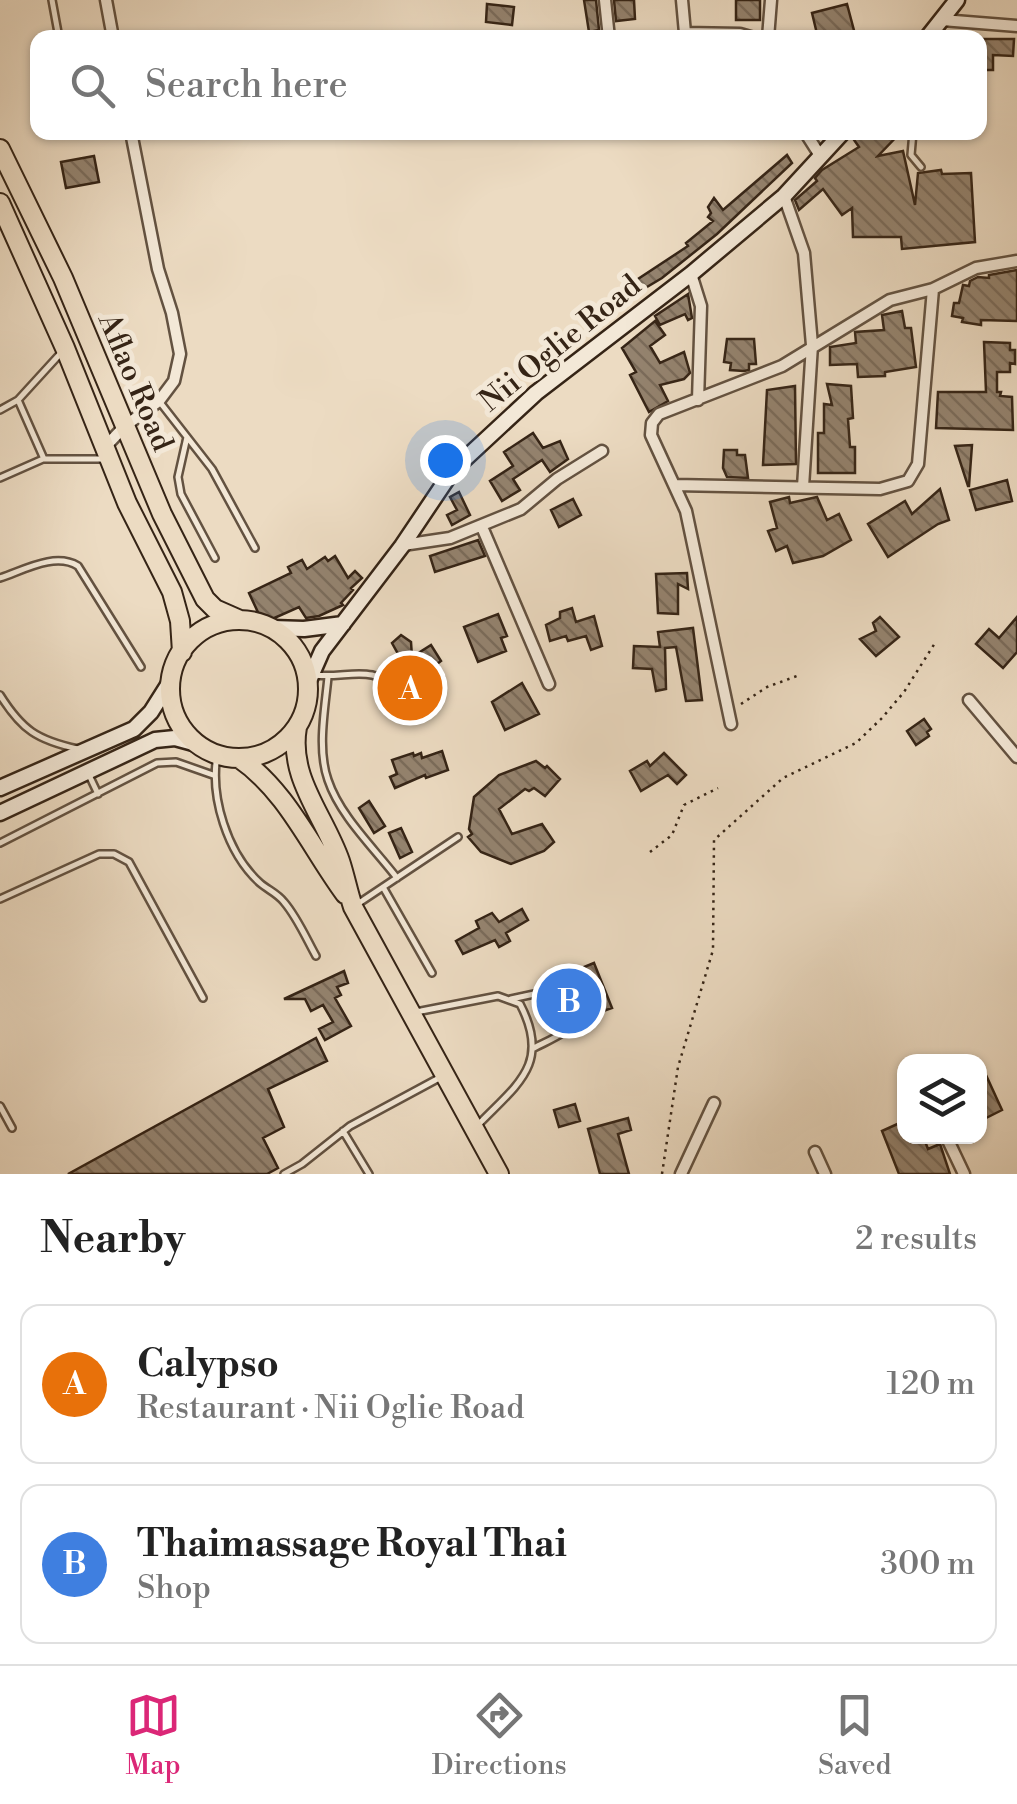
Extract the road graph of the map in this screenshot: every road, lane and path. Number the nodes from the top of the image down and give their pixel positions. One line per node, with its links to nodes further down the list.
1 (52, 0): 9 (lane)
2 (106, 0): 10 (street)
3 (605, 0): 11 (street)
4 (682, 0): 12 (street)
5 (771, 0): 13 (street)
6 (957, 0): 7 (street)
7 (942, 20): 8 (street); 14 (street)
8 (1017, 26)
9 (58, 30)
10 (111, 30)
11 (607, 30)
12 (683, 30)
13 (769, 30)
14 (934, 30)
15 (133, 140): 31 (street)
16 (810, 140): 20 (street)
17 (835, 140): 20 (street, Nii Oglie Road)
18 (912, 140): 21 (lane)
19 (0, 149): 33 (highway, Aflao Road)
20 (821, 156): 22 (street, Nii Oglie Road)
21 (920, 167)
22 (784, 196): 25 (street, Nii Oglie Road); 27 (street)
23 (0, 202): 28 (highway, Aflao Road)
24 (1017, 262): 26 (street)
25 (691, 274): 30 (street); 42 (street, Nii Oglie Road)
26 (932, 289): 27 (street); 40 (street)
27 (812, 345): 30 (street); 40 (street)
28 (65, 348): 29 (lane); 36 (highway, Aflao Road)
29 (18, 400): 32 (lane); 37 (lane)
30 (698, 400): 39 (street)
31 (159, 402): 33 (street); 34 (lane)
32 (0, 410)
33 (125, 426): 36 (street); 46 (highway, Aflao Road)
34 (187, 437): 43 (lane); 44 (lane)
35 (602, 451): 41 (street)
36 (106, 454): 37 (lane); 50 (highway, Aflao Road)
37 (44, 459): 38 (lane)
38 (0, 478)
39 (674, 485): 40 (street); 60 (street)
40 (804, 487)
41 (482, 527): 42 (street); 56 (street)
42 (402, 546): 47 (street, Nii Oglie Road)
43 (254, 548)
44 (215, 558)
45 (0, 578): 51 (lane)
46 (240, 620): 48 (highway); 50 (highway)
47 (343, 624): 48 (street); 54 (street, Nii Oglie Road)
48 (272, 628): 54 (highway)
49 (936, 643): 97 (path)
50 (182, 652): 55 (highway)
51 (141, 666)
52 (797, 676): 60 (path)
53 (328, 677): 54 (lane); 57 (lane); 76 (lane)
54 (309, 679): 61 (highway)
55 (170, 682): 62 (highway); 63 (street)
56 (549, 684)
57 (398, 692)
58 (0, 695): 63 (lane)
59 (970, 700): 65 (street)
60 (729, 718)
61 (297, 727): 66 (highway); 79 (highway)
62 (197, 744): 64 (highway); 67 (street)
63 (80, 750): 69 (street)
64 (217, 754): 66 (highway); 68 (lane)
65 (1017, 757)
66 (239, 758): 79 (highway)
67 (88, 772): 71 (lane); 72 (street)
68 (214, 776): 71 (lane); 80 (lane)
69 (0, 788)
70 (718, 788): 75 (path)
71 (98, 794): 74 (lane)
72 (0, 813)
73 (458, 837): 76 (lane)
74 (0, 843)
75 (650, 852)
76 (397, 878): 77 (lane)
77 (383, 887): 79 (lane); 81 (lane)
78 (0, 899): 82 (lane)
79 (352, 904): 84 (highway)
80 (316, 956)
81 (432, 973)
82 (204, 998)
83 (511, 999): 84 (lane); 85 (lane); 85 (lane)
84 (411, 1013): 86 (highway)
85 (534, 1048): 90 (lane)
86 (444, 1076): 90 (highway); 91 (lane)
87 (714, 1103): 98 (street)
88 (0, 1106): 89 (lane)
89 (12, 1128)
90 (474, 1129): 96 (highway)
91 (342, 1131): 94 (lane); 95 (lane)
92 (950, 1144): 100 (street)
93 (815, 1152): 99 (street)
94 (284, 1174)
95 (369, 1174)
96 (499, 1174)
97 (662, 1174)
98 (681, 1174)
99 (825, 1174)
100 (964, 1174)

